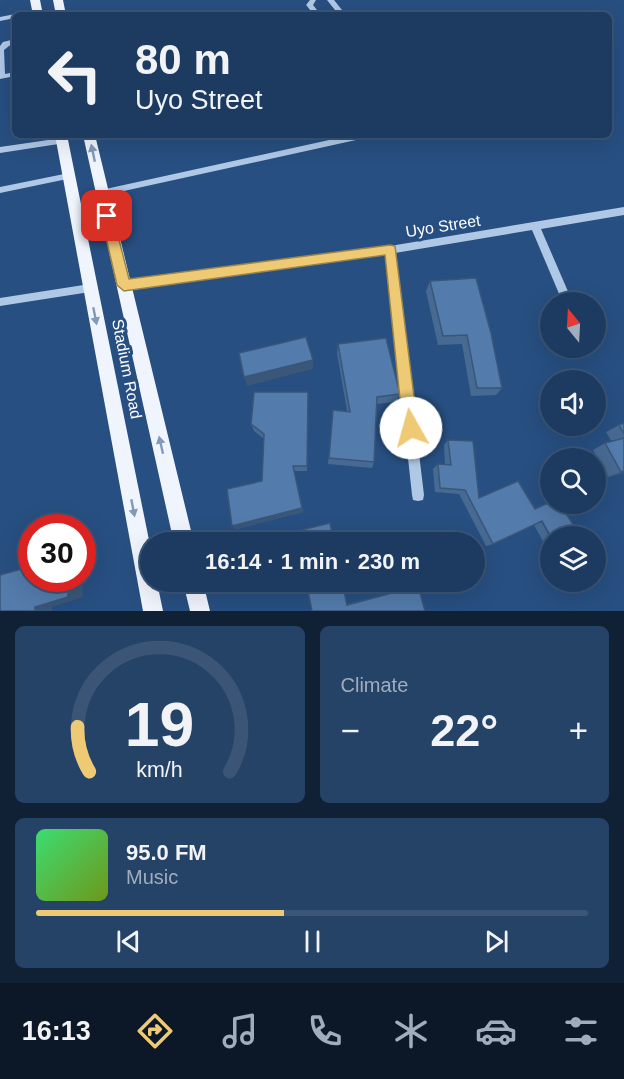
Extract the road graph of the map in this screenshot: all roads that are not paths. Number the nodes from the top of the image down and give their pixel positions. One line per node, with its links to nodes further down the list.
1 (313, 0): 3 (street)
2 (330, 0): 4 (street)
3 (315, 12)
4 (341, 12)
5 (12, 42): 6 (street)
6 (0, 77)
7 (62, 138): 10 (street); 11 (main road, Stadium Road)
8 (90, 138): 13 (main road, Stadium Road, one-way to 8)
9 (351, 138): 13 (street)
10 (0, 150)
11 (69, 176): 12 (street); 18 (main road, Stadium Road)
12 (0, 190)
13 (101, 193): 17 (main road, Stadium Road)
14 (624, 211): 15 (street, Uyo Street)
15 (535, 226): 16 (street, Uyo Street); 19 (street)
16 (390, 250): 17 (street, Uyo Street); 21 (street)
17 (124, 285): 22 (main road, Stadium Road, one-way to 17)
18 (90, 288): 20 (street); 24 (main road, Stadium Road, one-way to 24)
19 (563, 292)
20 (0, 302)
21 (418, 495)
22 (181, 532)
23 (195, 592): 25 (main road)
24 (153, 611)
25 (200, 611)

